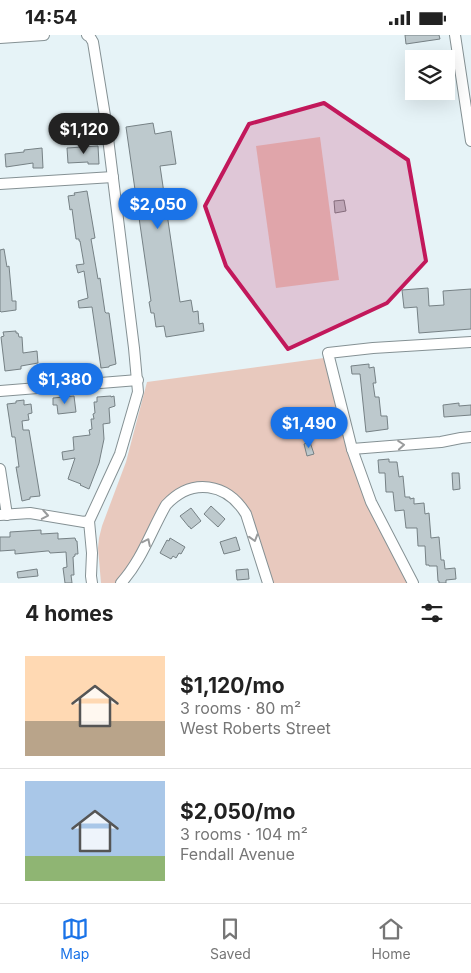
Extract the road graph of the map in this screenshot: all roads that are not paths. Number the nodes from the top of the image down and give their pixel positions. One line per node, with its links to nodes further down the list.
1 (44, 35): 3 (street)
2 (455, 35): 5 (street)
3 (0, 38)
4 (90, 38): 7 (street)
5 (469, 110): 6 (street)
6 (471, 141)
7 (113, 177): 8 (street); 10 (street)
8 (0, 184)
9 (471, 342): 13 (street)
10 (138, 380): 11 (street); 16 (street)
11 (0, 391)
12 (471, 437): 13 (street, one-way to 12)
13 (352, 449): 20 (street)
14 (0, 469): 15 (street)
15 (3, 515): 16 (street, one-way to 16)
16 (90, 521): 17 (street)
17 (92, 583)
18 (121, 583): 19 (street, one-way to 19)
19 (268, 583)
20 (414, 583)

